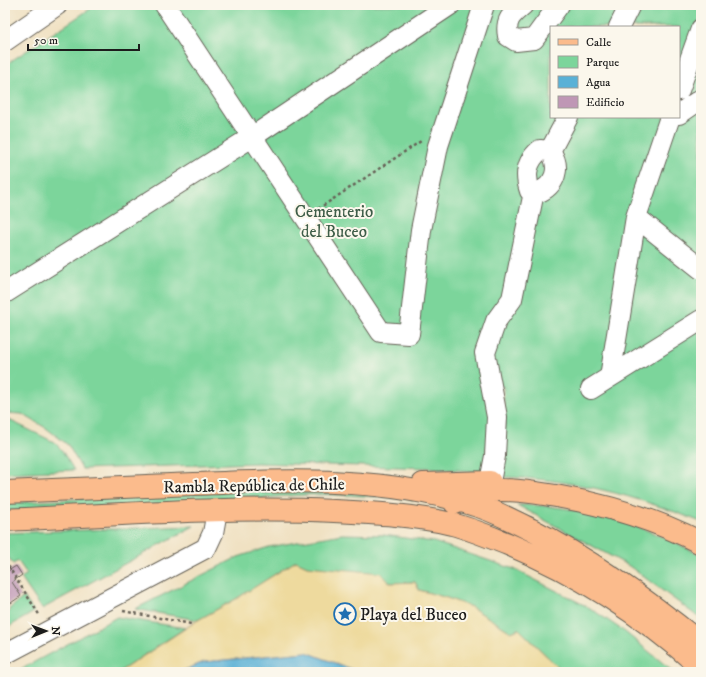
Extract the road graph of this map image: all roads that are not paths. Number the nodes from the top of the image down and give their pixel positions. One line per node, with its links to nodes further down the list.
1 (57, 5): 10 (street)
2 (165, 5): 16 (street)
3 (450, 5): 16 (street)
4 (484, 5): 16 (street)
5 (523, 5): 6 (street)
6 (559, 5)
7 (630, 5): 8 (street)
8 (620, 26)
9 (701, 29): 11 (street)
10 (5, 41)
11 (680, 87)
12 (701, 99): 13 (street)
13 (680, 112)
14 (567, 118): 23 (street)
15 (673, 118): 17 (street)
16 (252, 137): 19 (street)
17 (636, 217): 18 (street); 21 (street)
18 (701, 269)
19 (5, 293)
20 (701, 320): 21 (street)
21 (610, 377): 22 (street)
22 (591, 389)
23 (490, 482): 24 (main road); 30 (main road)
24 (380, 485): 25 (main road, Rambla República de Chile); 26 (main road, Rambla República de Chile)
25 (5, 492)
26 (459, 501): 27 (main road); 31 (main road); 32 (main road, Rambla República de Chile)
27 (266, 509): 28 (main road, Rambla República de Chile); 34 (main road, Rambla República de Chile)
28 (217, 511): 29 (main road, Rambla República de Chile); 33 (street, Rambla República de Chile)
29 (5, 520)
30 (701, 533)
31 (701, 543)
32 (701, 644)
33 (5, 654)
34 (701, 667)

